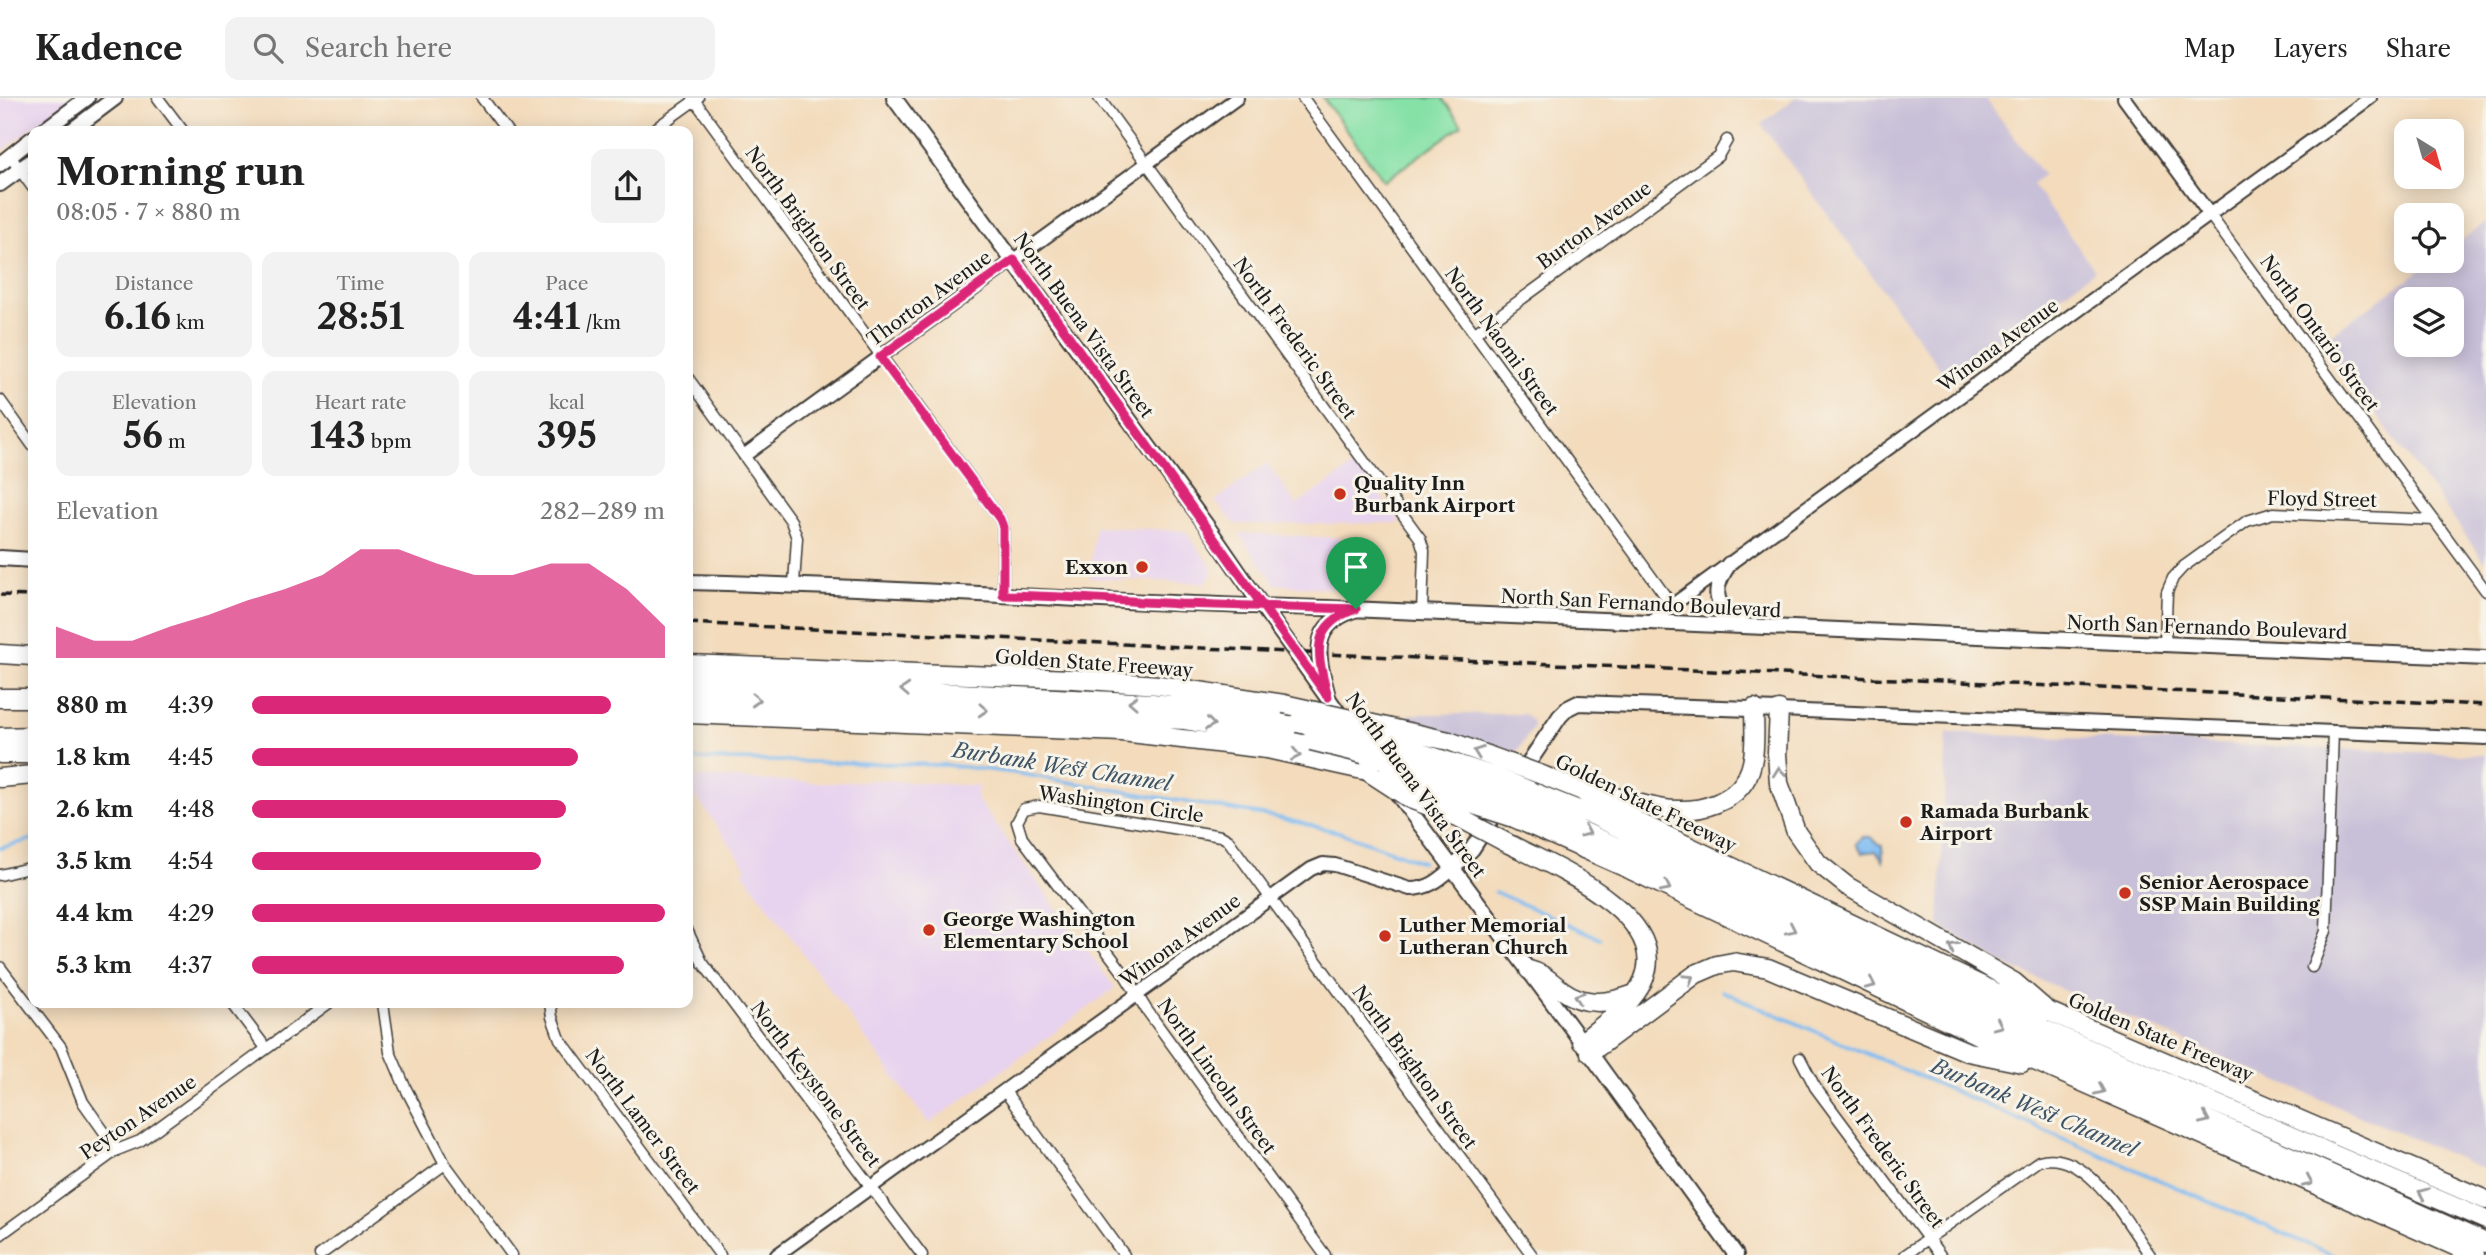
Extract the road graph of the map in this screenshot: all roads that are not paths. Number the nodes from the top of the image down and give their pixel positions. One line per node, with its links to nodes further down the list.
1 (87, 98): 12 (main road)
2 (115, 98): 13 (main road)
3 (158, 98): 14 (street)
4 (482, 98): 15 (street)
5 (894, 98): 26 (main road, North Buena Vista Street)
6 (1098, 98): 21 (street, North Frederic Street)
7 (1237, 98): 21 (street, Thorton Avenue)
8 (1303, 98): 27 (street, North Naomi Street)
9 (2124, 98): 25 (street, North Ontario Street)
10 (2370, 98): 25 (street, Winona Avenue)
11 (695, 99): 16 (street); 28 (street, North Brighton Street)
12 (50, 126)
13 (78, 126)
14 (179, 126)
15 (503, 126)
16 (659, 126)
17 (1727, 139): 27 (street, Burton Avenue)
18 (28, 142): 19 (main road)
19 (5, 160): 22 (street)
20 (28, 164): 22 (main road)
21 (1146, 164): 26 (street, Thorton Avenue); 44 (street, North Frederic Street)
22 (20, 170): 23 (street); 24 (main road)
23 (28, 181)
24 (0, 184)
25 (2210, 215): 33 (street, North Ontario Street); 36 (street, Winona Avenue)
26 (1014, 260): 28 (street, Thorton Avenue); 42 (main road, North Buena Vista Street)
27 (1475, 333): 41 (street, North Naomi Street)
28 (880, 357): 32 (street, Thorton Avenue); 40 (street, North Brighton Street)
29 (693, 388): 32 (street)
30 (0, 400): 31 (street)
31 (28, 439)
32 (745, 455): 38 (street)
33 (2434, 520): 39 (street, North Ontario Street); 47 (street, Floyd Street)
34 (0, 558): 35 (main road)
35 (28, 560)
36 (1729, 564): 41 (street, Winona Avenue); 46 (main road)
37 (693, 582): 38 (main road, North San Fernando Boulevard)
38 (794, 584): 40 (main road, North San Fernando Boulevard)
39 (2486, 591)
40 (1003, 595): 42 (main road, North San Fernando Boulevard)
41 (1672, 605): 45 (street, Winona Avenue)
42 (1262, 607): 43 (main road, North San Fernando Boulevard); 53 (main road, North Buena Vista Street)
43 (1356, 609): 44 (main road, North San Fernando Boulevard); 53 (main road)
44 (1422, 612): 45 (main road, North San Fernando Boulevard)
45 (1648, 623): 46 (main road, North San Fernando Boulevard)
46 (1747, 627): 47 (main road, North San Fernando Boulevard)
47 (2165, 644): 50 (main road, North San Fernando Boulevard)
48 (0, 654): 49 (highway)
49 (28, 656)
50 (2486, 657)
51 (693, 664): 69 (highway, Golden State Freeway, one-way to 51, bridge)
52 (693, 681): 70 (highway, one-way to 52, bridge)
53 (1328, 697): 73 (main road, North Buena Vista Street)
54 (0, 698): 55 (highway)
55 (28, 698)
56 (693, 698): 70 (highway, one-way to 70, bridge)
57 (1754, 708): 58 (main road); 69 (highway); 73 (main road, Winona Avenue)
58 (1779, 710): 60 (street); 88 (highway, one-way to 58)
59 (693, 714): 66 (highway, one-way to 66)
60 (2333, 732): 63 (street); 78 (street)
61 (28, 736): 62 (highway)
62 (0, 737)
63 (2486, 738)
64 (0, 754): 65 (highway)
65 (28, 754)
66 (1367, 771): 70 (highway, bridge); 80 (highway, bridge)
67 (28, 775): 68 (highway)
68 (0, 778)
69 (1582, 792): 88 (highway, Golden State Freeway)
70 (1523, 804): 92 (highway, one-way to 92); 98 (highway, one-way to 70); 101 (highway, one-way to 101)
71 (1020, 813): 75 (street, Washington Circle); 81 (street, North Lincoln Street)
72 (28, 868): 74 (street)
73 (1452, 869): 75 (street, Winona Avenue); 79 (main road, North Buena Vista Street)
74 (0, 875)
75 (1271, 899): 81 (street, Winona Avenue); 109 (street, North Brighton Street)
76 (693, 943): 96 (street, North Keystone Street)
77 (0, 967): 82 (street)
78 (2312, 967)
79 (1529, 970): 80 (highway, one-way to 79); 89 (main road, North Buena Vista Street)
80 (1635, 993): 89 (highway)
81 (1137, 995): 93 (street, Winona Avenue); 108 (street, North Lincoln Street)
82 (28, 1004)
83 (31, 1008): 94 (street)
84 (236, 1008): 90 (street)
85 (322, 1008): 90 (street, Peyton Avenue)
86 (384, 1008): 95 (street)
87 (551, 1008): 104 (street, North Lamer Street)
88 (2050, 1012): 97 (highway, Golden State Freeway)
89 (1586, 1047): 92 (highway, one-way to 92); 110 (main road, North Buena Vista Street)
90 (266, 1048): 94 (street, Peyton Avenue)
91 (1800, 1058): 100 (street, North Frederic Street)
92 (2056, 1070): 114 (highway, one-way to 114)
93 (1004, 1090): 96 (street, Winona Avenue); 107 (street)
94 (117, 1150): 99 (street, Peyton Avenue)
95 (445, 1164): 102 (street); 103 (street)
96 (872, 1186): 105 (street, Winona Avenue); 106 (street, North Keystone Street)
97 (2486, 1200)
98 (2486, 1220)
99 (0, 1235)
100 (1928, 1238): 111 (street); 112 (street, North Frederic Street); 113 (street)
101 (2486, 1243)
102 (320, 1255)
103 (512, 1255)
104 (720, 1255)
105 (777, 1255)
106 (922, 1255)
107 (1124, 1255)
108 (1325, 1255)
109 (1532, 1255)
110 (1736, 1255)
111 (1905, 1255)
112 (1940, 1255)
113 (2150, 1255)
114 (2475, 1255)

